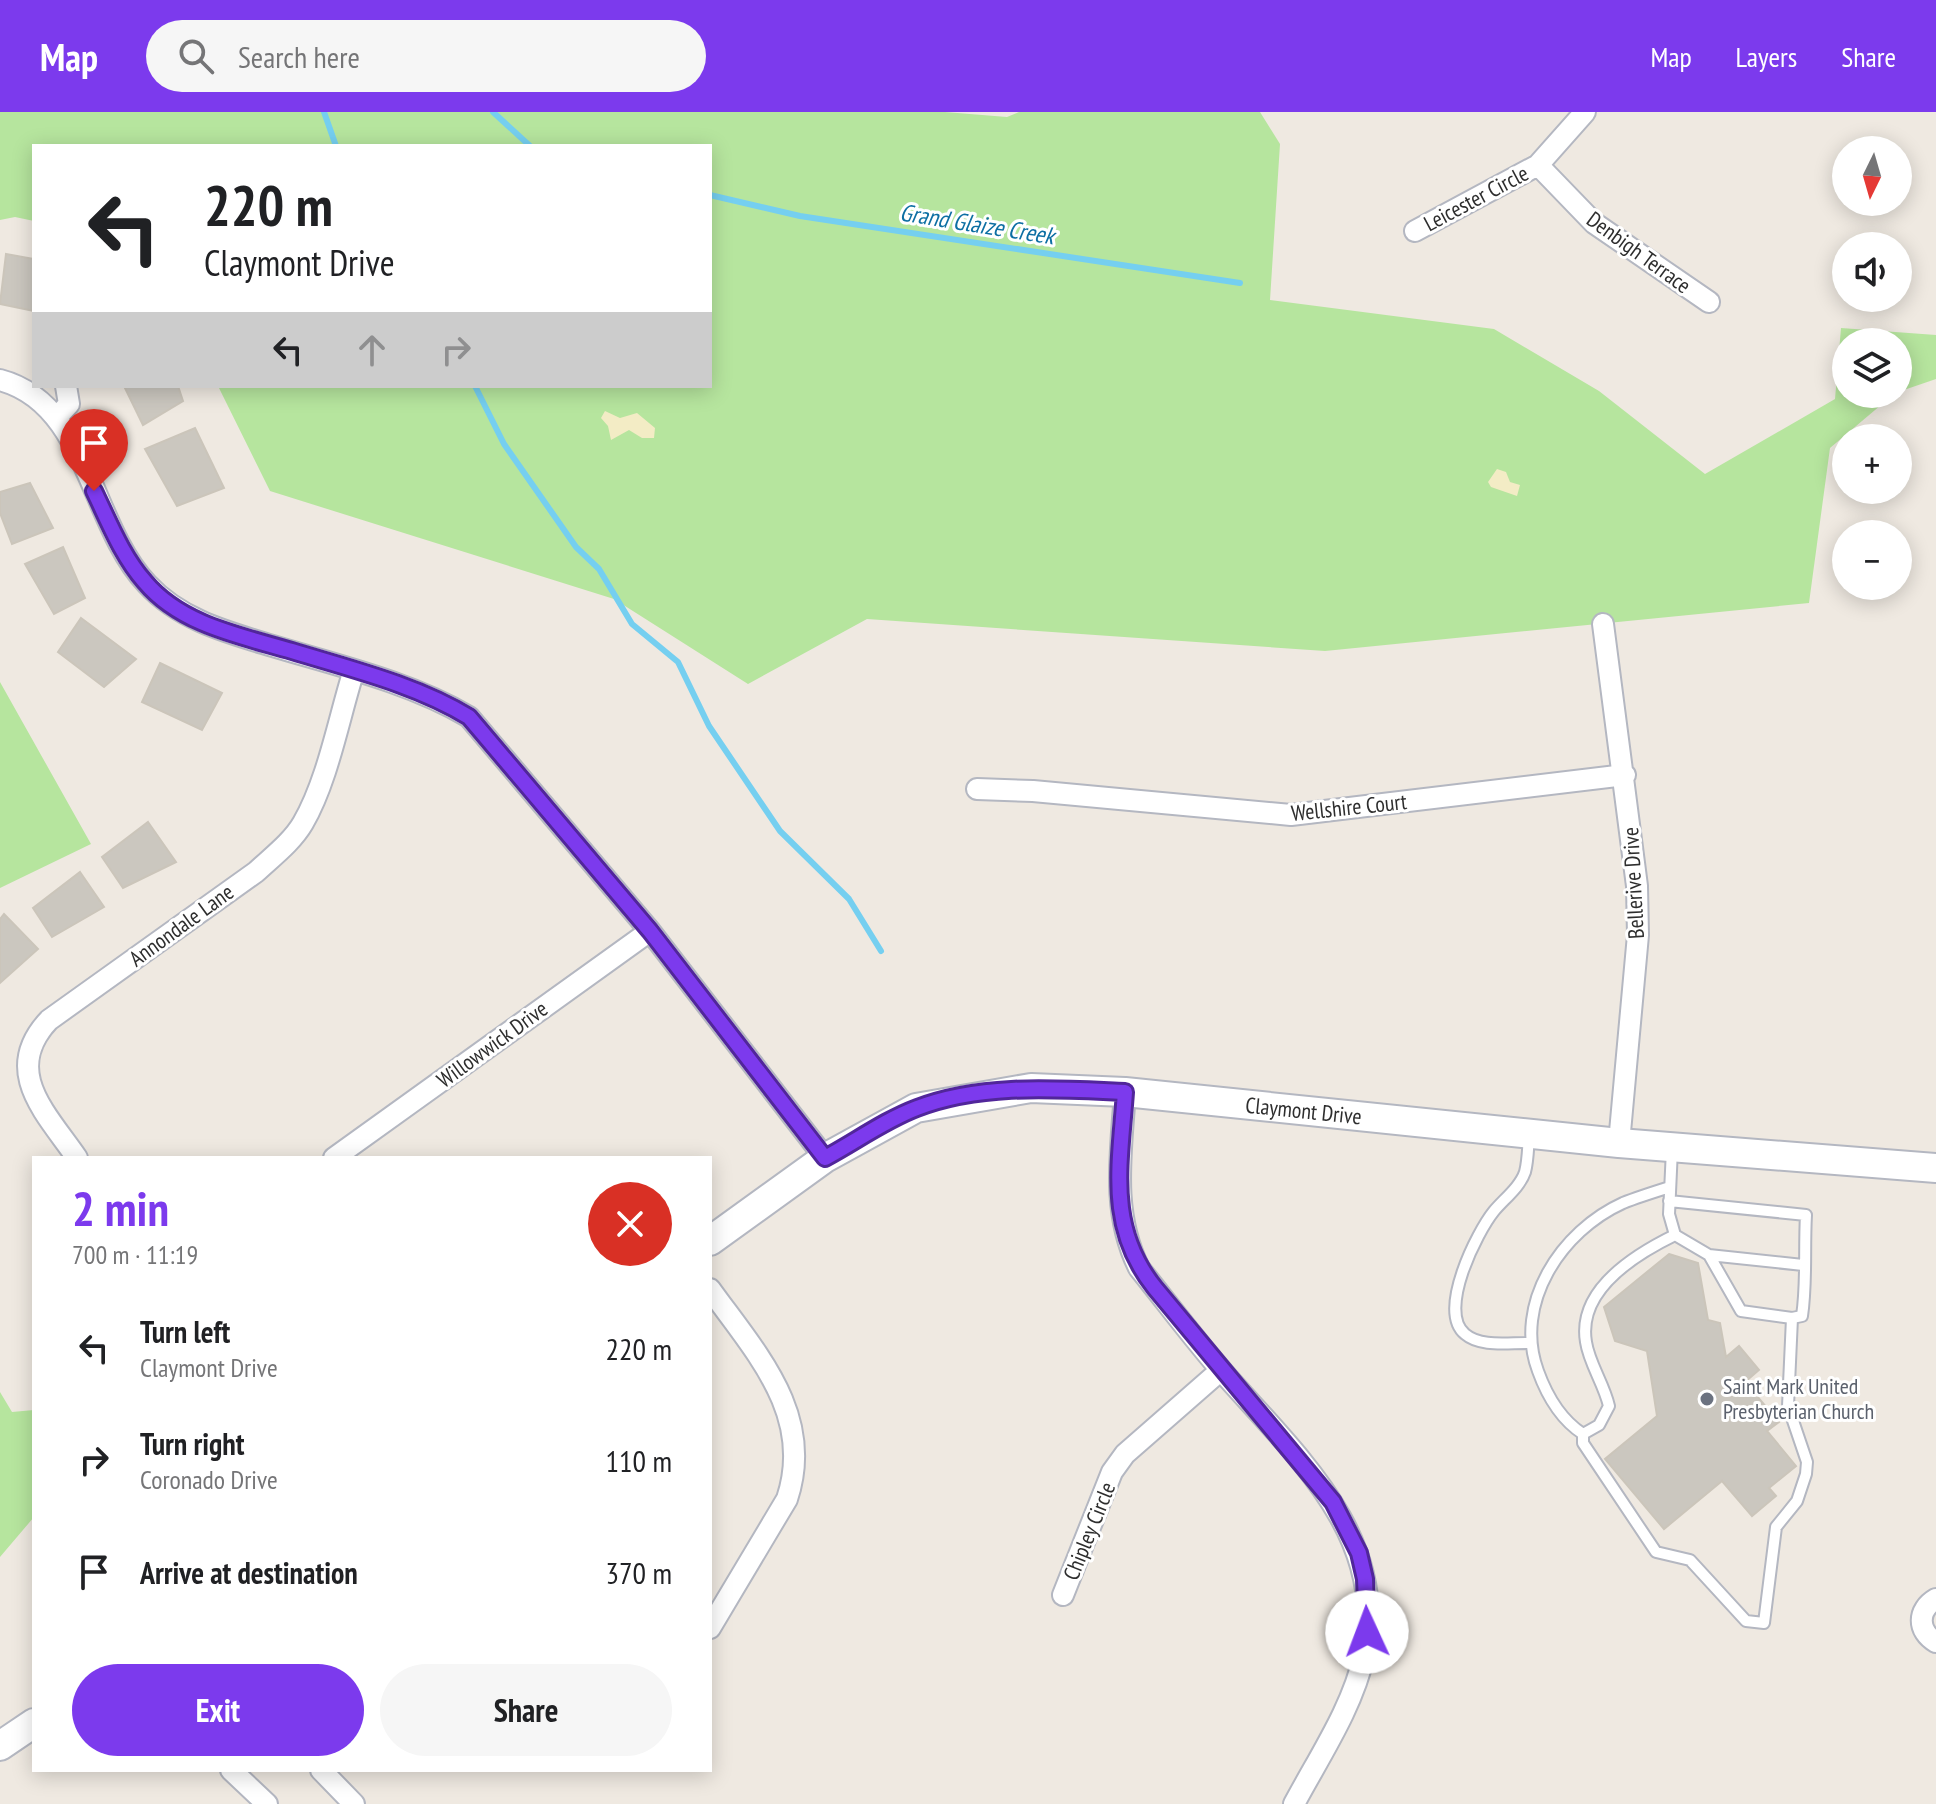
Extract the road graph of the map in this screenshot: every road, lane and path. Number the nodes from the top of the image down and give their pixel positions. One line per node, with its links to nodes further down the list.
1 (1585, 112): 2 (street)
2 (1538, 165): 3 (street, Leicester Circle); 4 (street, Denbigh Terrace)
3 (1415, 231)
4 (1709, 302)
5 (0, 380): 6 (street)
6 (29, 383)
7 (33, 388): 9 (street)
8 (66, 388): 9 (street)
9 (58, 416): 11 (street)
10 (1603, 624): 12 (street, Bellerive Drive)
11 (354, 670): 14 (street); 19 (street, Annondale Lane)
12 (1625, 775): 13 (street, Wellshire Court); 17 (street, Bellerive Drive)
13 (977, 789)
14 (650, 931): 20 (street, Willowwick Drive); 21 (street)
15 (1125, 1092): 16 (street, Claymont Drive); 21 (street, Claymont Drive); 32 (street)
16 (1529, 1134): 17 (street, Claymont Drive); 31 (lane)
17 (1619, 1143): 18 (street, Claymont Drive)
18 (1672, 1147): 22 (street, Claymont Drive); 23 (lane)
19 (76, 1156)
20 (337, 1156)
21 (825, 1158): 26 (street, Claymont Drive)
22 (1936, 1168)
23 (1670, 1187): 24 (lane); 31 (lane)
24 (1669, 1201): 25 (lane); 28 (lane)
25 (1675, 1235): 27 (lane); 33 (lane)
26 (712, 1240)
27 (1709, 1255): 28 (lane); 30 (lane)
28 (1803, 1265): 30 (lane)
29 (712, 1292): 36 (street)
30 (1792, 1318): 33 (lane)
31 (1531, 1343): 33 (lane)
32 (1221, 1370): 34 (street, Chipley Circle); 44 (street)
33 (1583, 1434)
34 (1063, 1595)
35 (1936, 1599): 37 (street)
36 (712, 1625)
37 (1936, 1642)
38 (32, 1724): 39 (street)
39 (0, 1746)
40 (233, 1772): 42 (street)
41 (323, 1772): 43 (street)
42 (267, 1804)
43 (354, 1804)
44 (1294, 1804)

